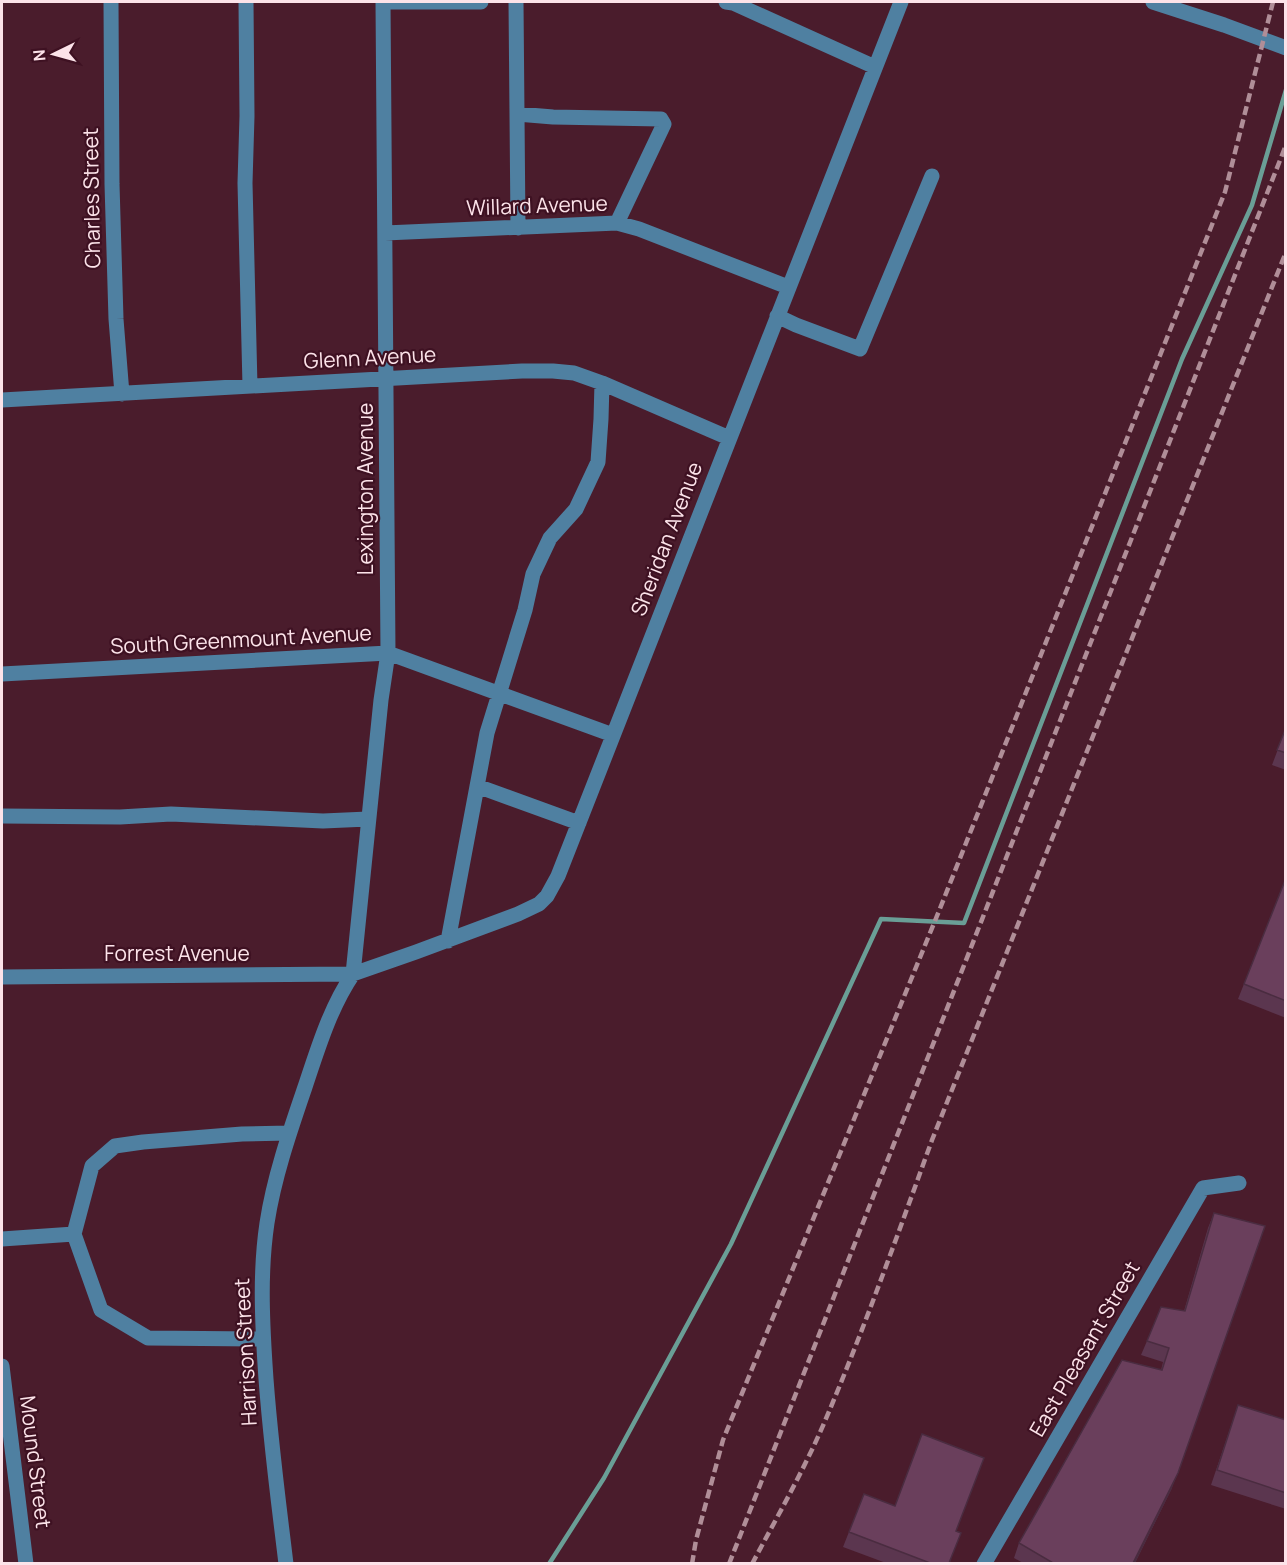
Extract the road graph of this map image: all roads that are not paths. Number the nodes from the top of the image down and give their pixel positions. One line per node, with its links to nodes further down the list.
1 (111, 2): 21 (street, Charles Street)
2 (246, 2): 20 (street)
3 (383, 2): 4 (street); 15 (street, Lexington Avenue)
4 (481, 2)
5 (516, 2): 11 (street)
6 (726, 2): 10 (street)
7 (901, 2): 10 (street, Sheridan Avenue)
8 (1153, 2): 9 (street)
9 (1286, 48)
10 (875, 67): 16 (street, Sheridan Avenue)
11 (517, 114): 13 (street); 14 (street)
12 (932, 176): 17 (street)
13 (616, 223): 14 (street, Willard Avenue); 16 (street, Willard Avenue)
14 (518, 228): 15 (street, Willard Avenue)
15 (385, 233): 18 (street, Lexington Avenue)
16 (789, 286): 17 (street, Sheridan Avenue)
17 (777, 316): 23 (street, Sheridan Avenue)
18 (386, 379): 19 (street, Glenn Avenue); 20 (street, Glenn Avenue); 24 (street, Lexington Avenue)
19 (602, 383): 23 (street, Glenn Avenue); 26 (street)
20 (250, 386): 21 (street, Glenn Avenue)
21 (122, 394): 22 (street, Glenn Avenue)
22 (2, 400)
23 (729, 438): 27 (street, Sheridan Avenue)
24 (388, 653): 25 (street, South Greenmount Avenue); 26 (street, South Greenmount Avenue); 30 (street, Lexington Avenue)
25 (2, 674)
26 (498, 694): 27 (street, South Greenmount Avenue); 28 (street)
27 (613, 735): 31 (street, Sheridan Avenue)
28 (477, 786): 31 (street); 32 (street)
29 (2, 816): 30 (street)
30 (368, 819): 33 (street, Lexington Avenue)
31 (579, 823): 32 (street, Sheridan Avenue)
32 (448, 941): 33 (street, Sheridan Avenue)
33 (353, 974): 34 (street, Forrest Avenue); 35 (street, Harrison Street)
34 (2, 977)
35 (289, 1133): 37 (street); 39 (street, Harrison Street)
36 (1239, 1183): 45 (street, East Pleasant Street)
37 (74, 1234): 38 (street); 39 (street)
38 (2, 1239)
39 (263, 1339): 44 (street, Harrison Street)
40 (2, 1366): 41 (street, Mound Street)
41 (18, 1495): 42 (street); 43 (street, Mound Street)
42 (2, 1496)
43 (26, 1563)
44 (286, 1563)
45 (984, 1563)

